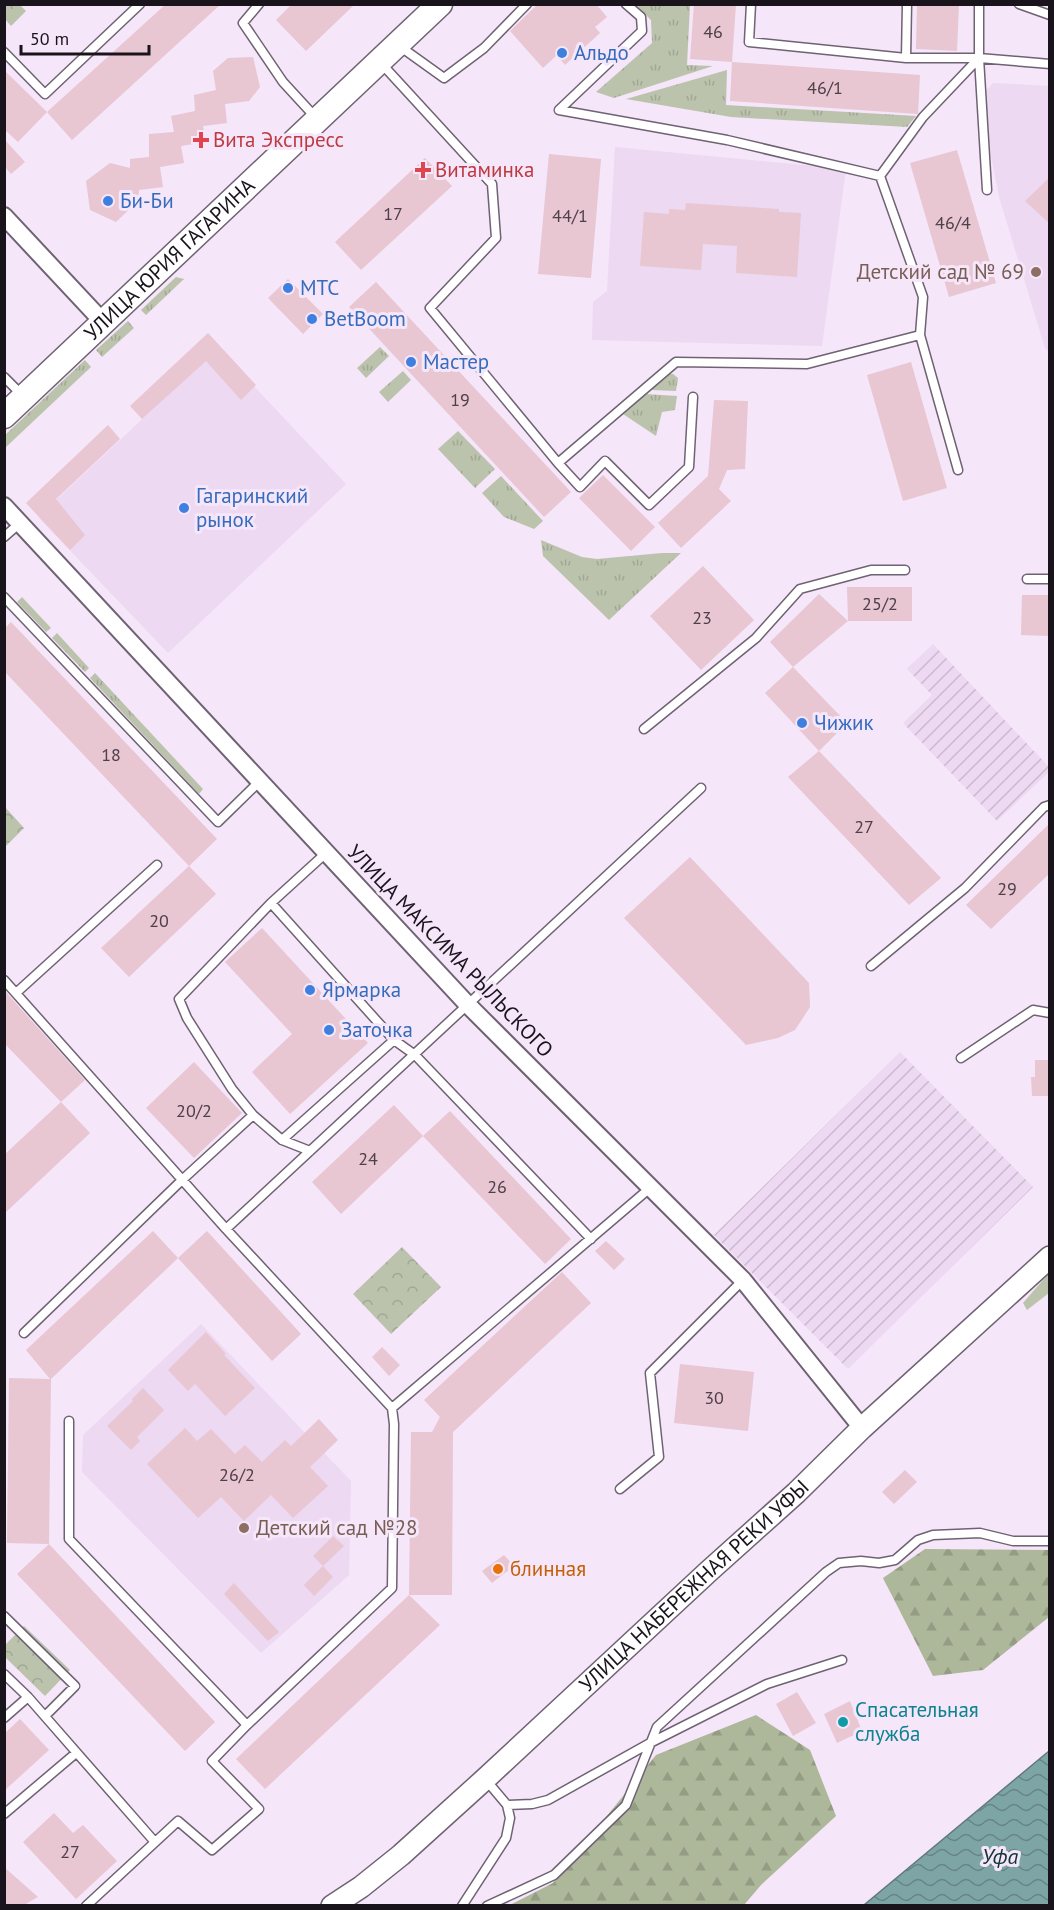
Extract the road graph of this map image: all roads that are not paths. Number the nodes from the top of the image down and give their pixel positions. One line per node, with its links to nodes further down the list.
1 (140, 4): 12 (lane)
2 (260, 4): 17 (lane)
3 (440, 4): 11 (main road, УЛИЦА ЮРИЯ ГАГАРИНА)
4 (527, 4): 11 (lane)
5 (626, 4): 18 (lane)
6 (751, 4): 13 (lane)
7 (907, 4): 13 (lane)
8 (979, 4): 14 (lane)
9 (1019, 4): 10 (lane)
10 (1050, 15)
11 (398, 45): 15 (main road, УЛИЦА ЮРИЯ ГАГАРИНА)
12 (4, 52)
13 (906, 58): 14 (lane)
14 (979, 58): 16 (lane); 18 (lane); 19 (lane)
15 (380, 62): 17 (main road, УЛИЦА ЮРИЯ ГАГАРИНА); 27 (lane)
16 (1050, 64)
17 (318, 119): 21 (main road, УЛИЦА ЮРИЯ ГАГАРИНА)
18 (880, 176): 22 (lane)
19 (987, 190)
20 (4, 216): 21 (street)
21 (105, 322): 25 (main road, УЛИЦА ЮРИЯ ГАГАРИНА)
22 (920, 335): 27 (lane); 28 (lane)
23 (4, 377): 25 (lane)
24 (693, 397): 27 (lane)
25 (24, 398): 26 (main road, УЛИЦА ЮРИЯ ГАГАРИНА)
26 (4, 416)
27 (558, 463)
28 (958, 470)
29 (4, 506): 30 (street, УЛИЦА МАКСИМА РЫЛЬСКОГО)
30 (20, 523): 31 (lane); 37 (street, УЛИЦА МАКСИМА РЫЛЬСКОГО)
31 (4, 537)
32 (905, 570): 36 (lane)
33 (1027, 579): 34 (lane)
34 (1050, 579)
35 (4, 597): 37 (lane)
36 (644, 729)
37 (259, 782): 40 (street, УЛИЦА МАКСИМА РЫЛЬСКОГО)
38 (701, 788): 46 (lane)
39 (1050, 805): 43 (lane)
40 (326, 853): 42 (lane); 46 (street, УЛИЦА МАКСИМА РЫЛЬСКОГО)
41 (157, 865): 45 (lane)
42 (271, 903): 48 (lane); 51 (lane)
43 (871, 966)
44 (4, 980): 45 (lane)
45 (16, 993): 54 (lane)
46 (468, 1005): 49 (lane); 55 (street, УЛИЦА МАКСИМА РЫЛЬСКОГО)
47 (1050, 1012): 50 (lane)
48 (394, 1040): 49 (lane); 52 (lane)
49 (415, 1055): 53 (lane); 57 (lane)
50 (961, 1058)
51 (252, 1115): 52 (lane); 54 (lane)
52 (282, 1140): 53 (lane)
53 (310, 1151): 56 (lane)
54 (182, 1180): 56 (lane); 60 (lane)
55 (650, 1188): 57 (lane); 59 (street, УЛИЦА МАКСИМА РЫЛЬСКОГО)
56 (226, 1229): 61 (lane)
57 (591, 1239): 61 (lane)
58 (1050, 1257): 63 (street, УЛИЦА НАБЕРЕЖНАЯ РЕКИ УФЫ)
59 (743, 1280): 63 (street, УЛИЦА МАКСИМА РЫЛЬСКОГО); 64 (lane)
60 (24, 1333)
61 (393, 1408): 72 (lane)
62 (69, 1421): 72 (lane)
63 (862, 1428): 75 (street, УЛИЦА НАБЕРЕЖНАЯ РЕКИ УФЫ)
64 (620, 1489)
65 (1050, 1541): 73 (lane)
66 (4, 1616): 70 (lane)
67 (842, 1660): 73 (lane)
68 (4, 1674): 69 (lane)
69 (28, 1697): 70 (lane); 71 (lane)
70 (45, 1716): 74 (lane)
71 (4, 1718)
72 (247, 1725): 78 (lane)
73 (651, 1743): 76 (lane); 82 (lane)
74 (76, 1753): 77 (lane); 78 (lane)
75 (485, 1779): 76 (lane); 80 (street, УЛИЦА НАБЕРЕЖНАЯ РЕКИ УФЫ)
76 (507, 1805): 81 (lane)
77 (4, 1814)
78 (154, 1841): 79 (lane)
79 (86, 1905)
80 (332, 1905)
81 (462, 1905)
82 (487, 1905)

